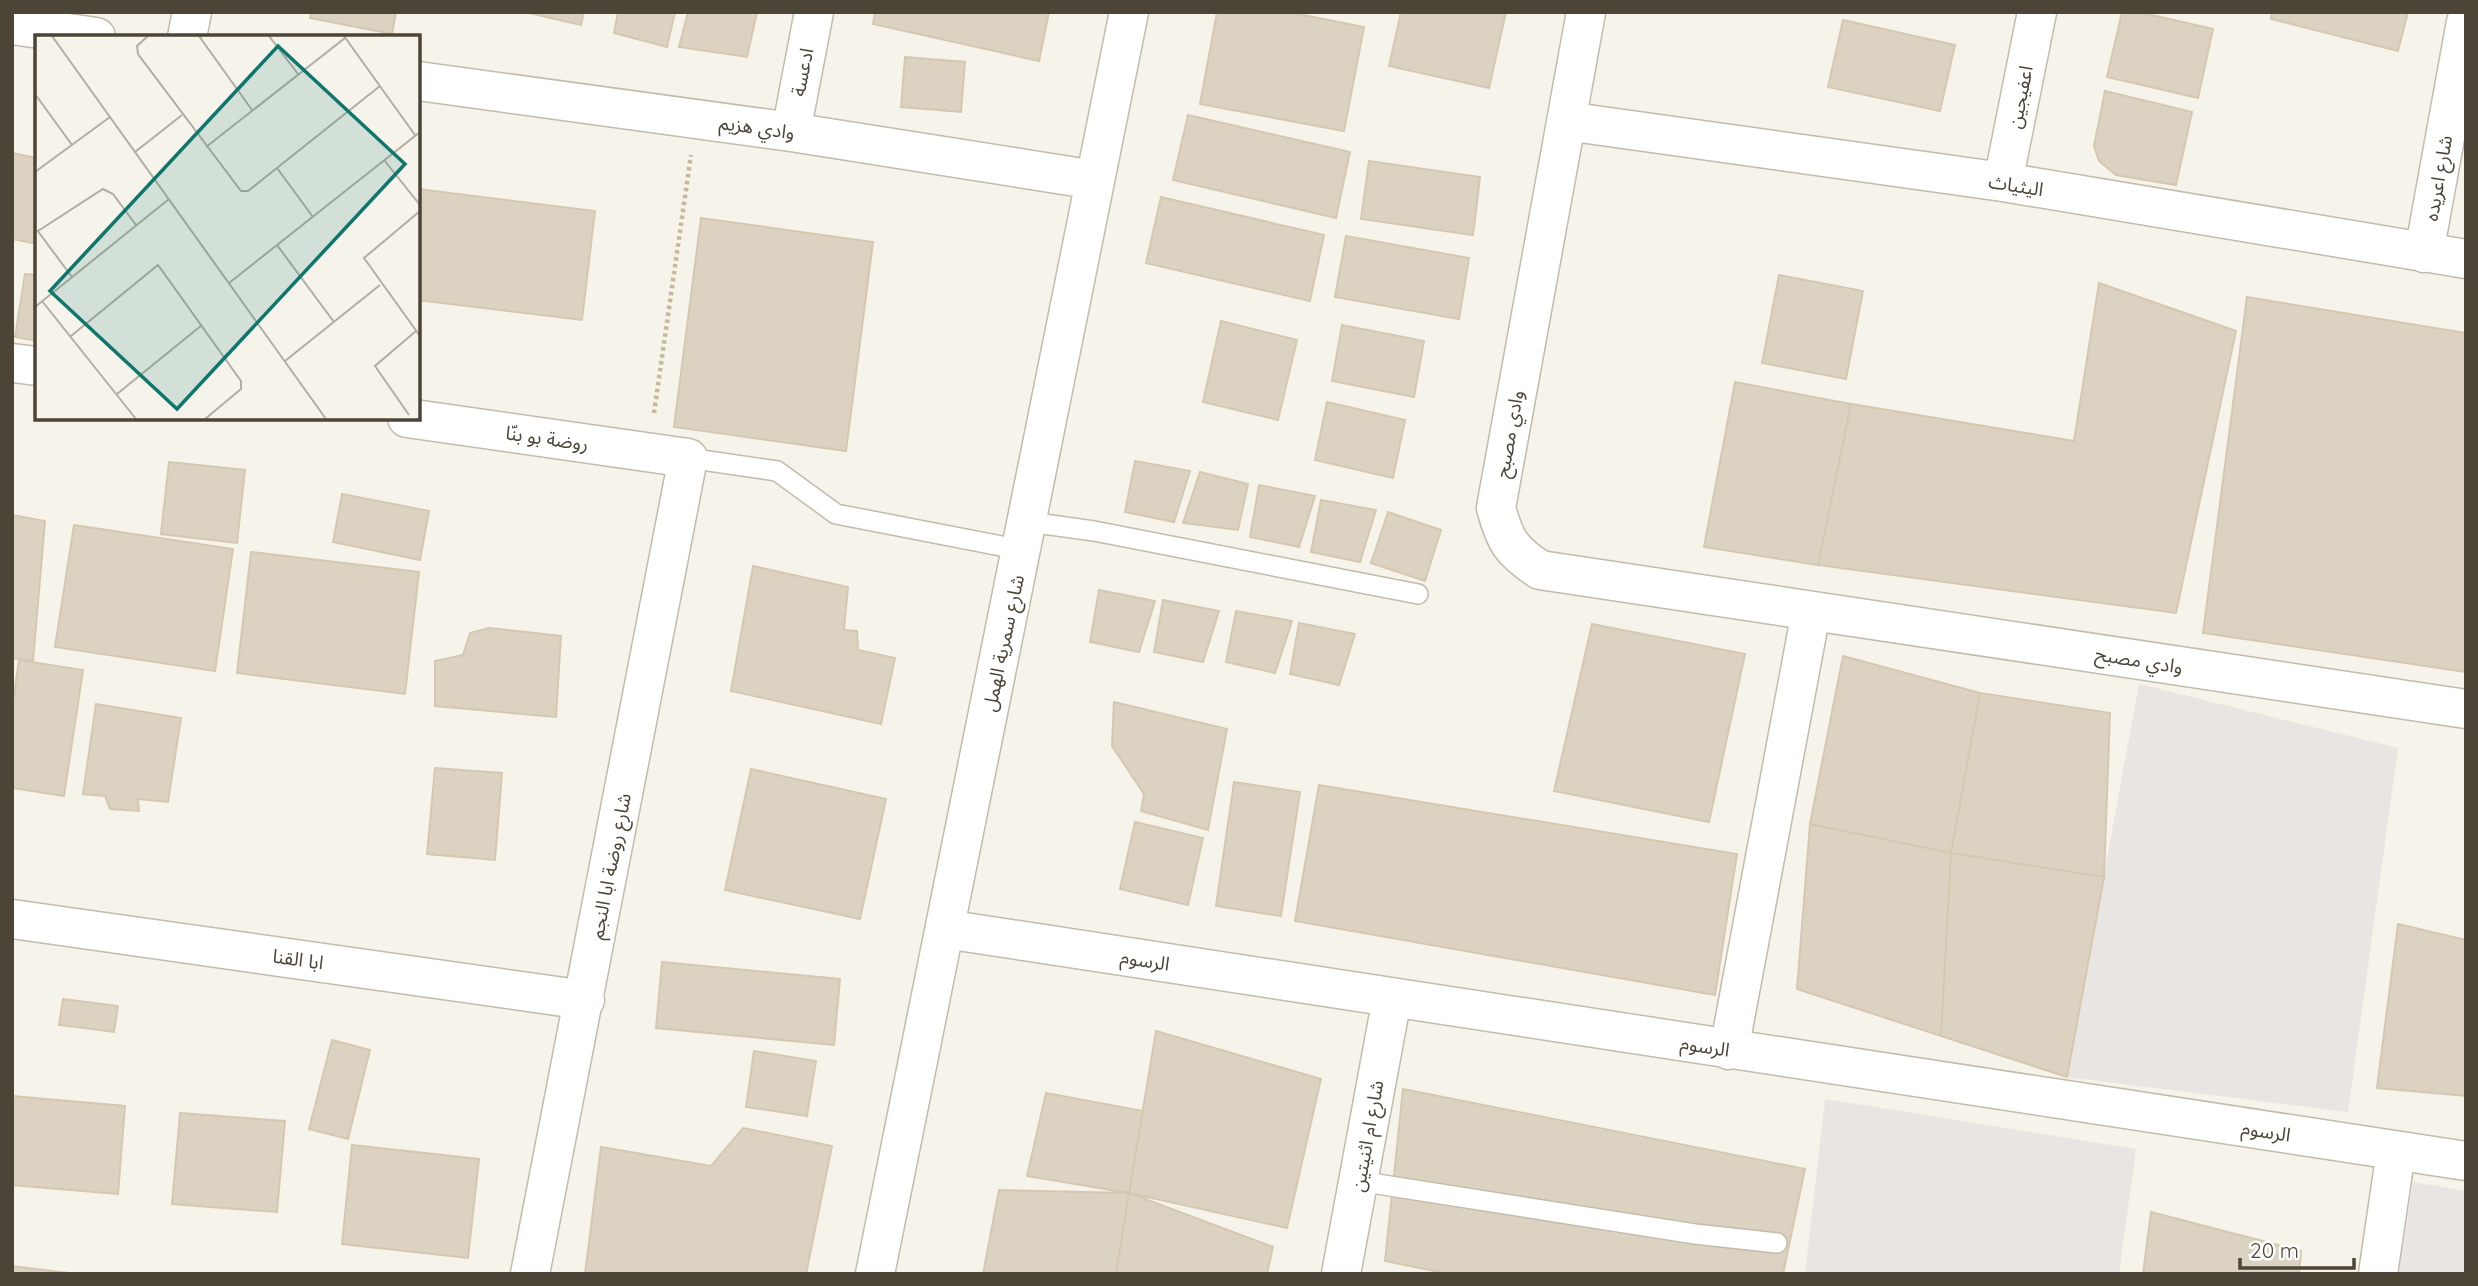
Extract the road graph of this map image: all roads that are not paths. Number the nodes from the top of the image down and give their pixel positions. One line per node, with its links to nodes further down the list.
1 (192, 12): 9 (street)
2 (814, 12): 12 (street, ادعسة)
3 (1129, 12): 13 (street, شارع سمرية الهمل)
4 (1586, 12): 11 (street, وادي مصبح)
5 (2037, 12): 14 (street, اعفيجين)
6 (2466, 22): 15 (street, شارع اعريده)
7 (12, 25): 8 (street)
8 (82, 35)
9 (187, 35)
10 (420, 81): 12 (street, وادي هزيم)
11 (1566, 121): 14 (street, اليثياث); 23 (street, وادي مصبح)
12 (791, 132): 13 (street, وادي هزيم)
13 (1095, 180): 21 (street, شارع سمرية الهمل)
14 (2003, 182): 15 (street, اليثياث)
15 (2424, 253): 16 (street, اليثياث)
16 (2466, 259)
17 (12, 363): 18 (street)
18 (35, 366)
19 (420, 420): 20 (street, روضة بو بنّا)
20 (688, 458): 21 (lane); 28 (street, شارع روضة ابا النجم)
21 (1025, 536): 22 (lane); 26 (street, شارع سمرية الهمل)
22 (1418, 594)
23 (1811, 612): 24 (street, وادي مصبح); 29 (street)
24 (2466, 709)
25 (12, 919): 28 (street, ابا القنا)
26 (944, 929): 27 (street, الرسوم); 35 (street, شارع سمرية الهمل)
27 (1392, 998): 29 (street, الرسوم); 32 (street, شارع ام اثنيتين)
28 (585, 1000): 34 (street, شارع روضة ابا النجم)
29 (1729, 1050): 30 (street, الرسوم)
30 (2396, 1151): 31 (street, الرسوم); 37 (street)
31 (2466, 1161)
32 (1359, 1181): 33 (lane); 36 (street, شارع ام اثنيتين)
33 (1777, 1243)
34 (530, 1274)
35 (875, 1274)
36 (1341, 1274)
37 (2378, 1274)

